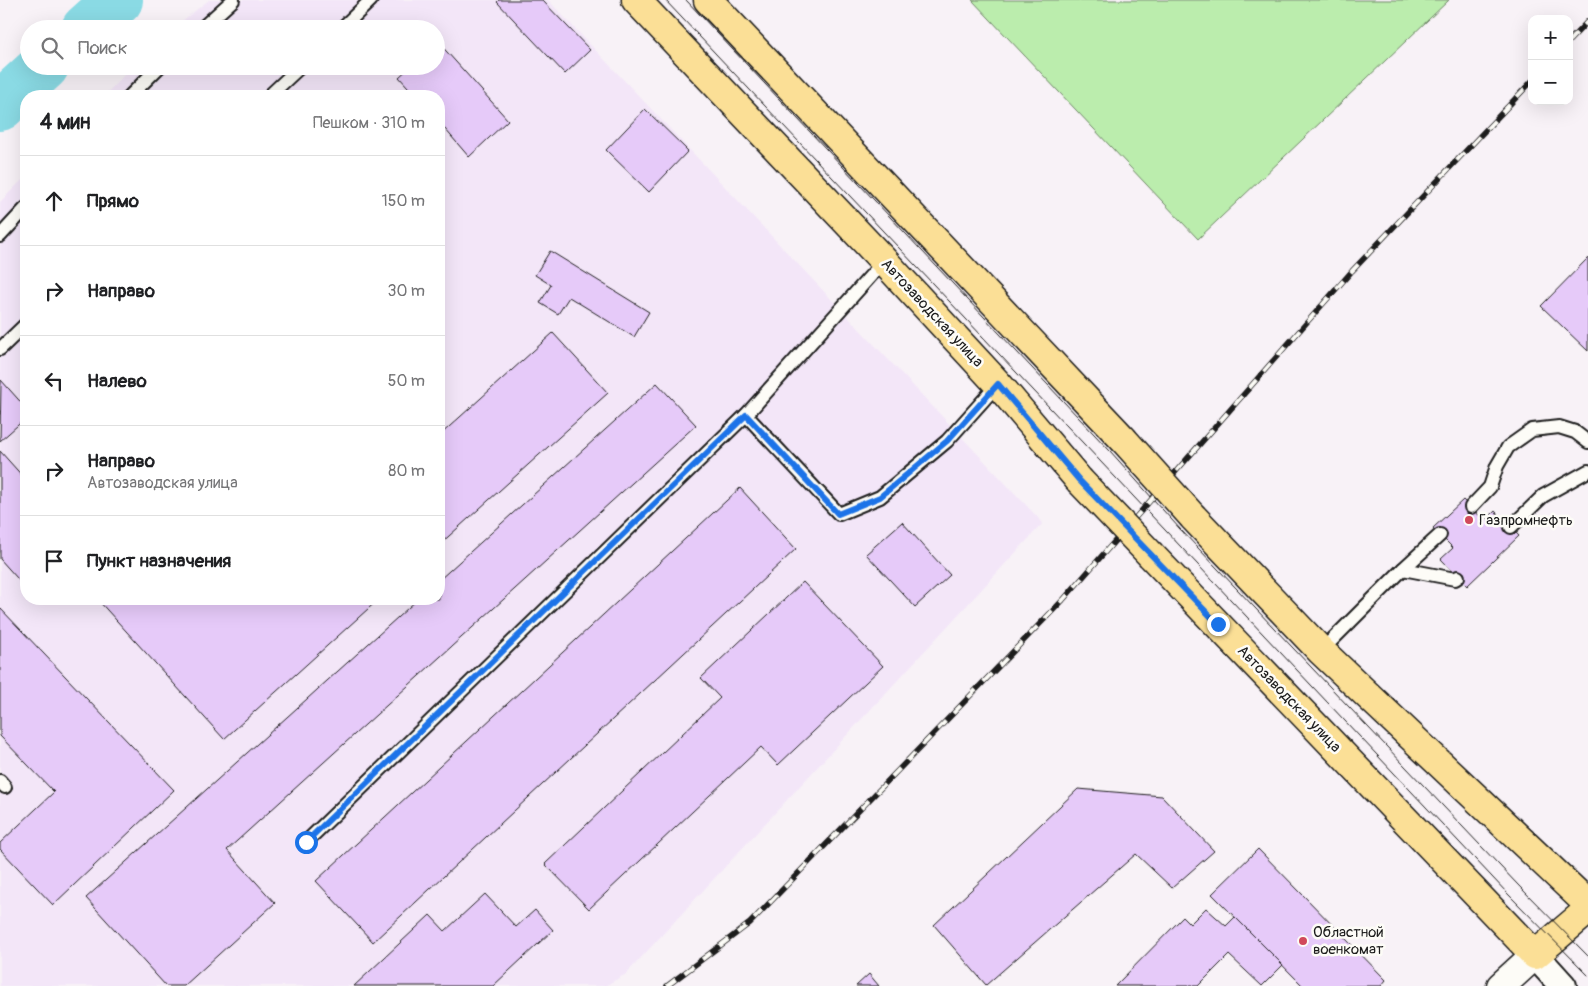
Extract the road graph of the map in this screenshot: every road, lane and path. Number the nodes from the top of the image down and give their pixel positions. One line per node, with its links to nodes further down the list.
1 (233, 0): 5 (lane)
2 (371, 0): 6 (lane)
3 (636, 0): 13 (main road, Автозаводская улица)
4 (708, 0): 25 (main road, bridge)
5 (211, 20)
6 (350, 20)
7 (151, 75): 9 (lane)
8 (291, 75): 10 (lane)
9 (136, 90)
10 (275, 90)
11 (20, 214): 12 (lane)
12 (0, 236)
13 (884, 261): 16 (main road, Автозаводская улица); 17 (lane)
14 (20, 330): 15 (lane)
15 (0, 349)
16 (998, 384): 17 (lane); 29 (main road, Автозаводская улица, bridge)
17 (746, 415): 26 (lane)
18 (1588, 442): 20 (lane)
19 (1588, 471): 21 (lane)
20 (1470, 507)
21 (1510, 526)
22 (1440, 535): 23 (lane)
23 (1403, 569): 24 (lane); 25 (lane)
24 (1458, 577)
25 (1321, 652): 27 (main road)
26 (306, 842)
27 (1588, 904)
28 (1588, 910): 29 (main road)
29 (1535, 955): 30 (main road); 31 (street)
30 (1501, 986)
31 (1563, 986)

